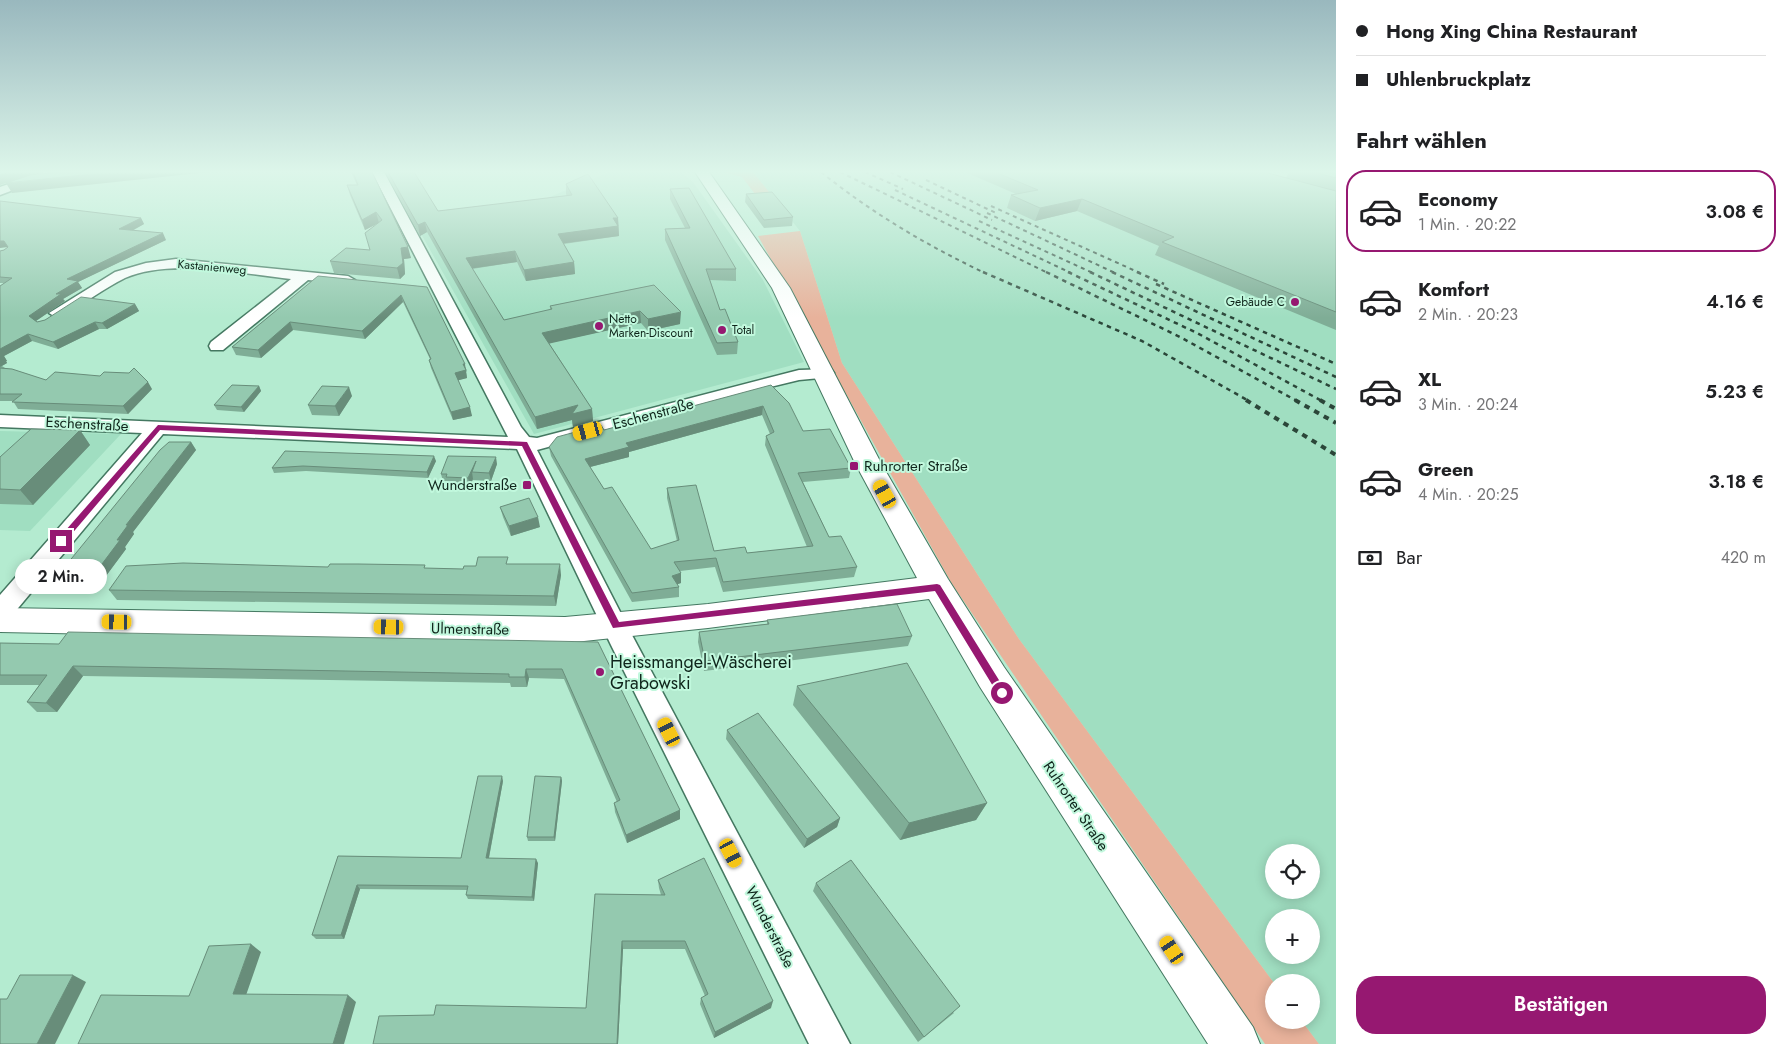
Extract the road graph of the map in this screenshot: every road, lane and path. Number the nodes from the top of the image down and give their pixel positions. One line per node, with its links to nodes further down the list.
1 (400, 221): 10 (street, Wunderstraße)
2 (736, 221): 7 (main road, Ruhrorter Straße)
3 (304, 276): 4 (street, Kastanienweg); 5 (street, Kastanienweg); 6 (street)
4 (360, 282)
5 (43, 322)
6 (216, 346)
7 (825, 373): 10 (street, Eschenstraße); 11 (main road, Ruhrorter Straße)
8 (0, 421): 9 (street, Eschenstraße)
9 (158, 427): 10 (street, Eschenstraße); 12 (street)
10 (524, 444): 14 (street, Wunderstraße)
11 (937, 587): 14 (main road, Ulmenstraße); 16 (main road, Ruhrorter Straße)
12 (0, 612)
13 (0, 620): 14 (main road, Ulmenstraße)
14 (616, 626): 15 (street, Wunderstraße)
15 (830, 1044)
16 (1236, 1044)

